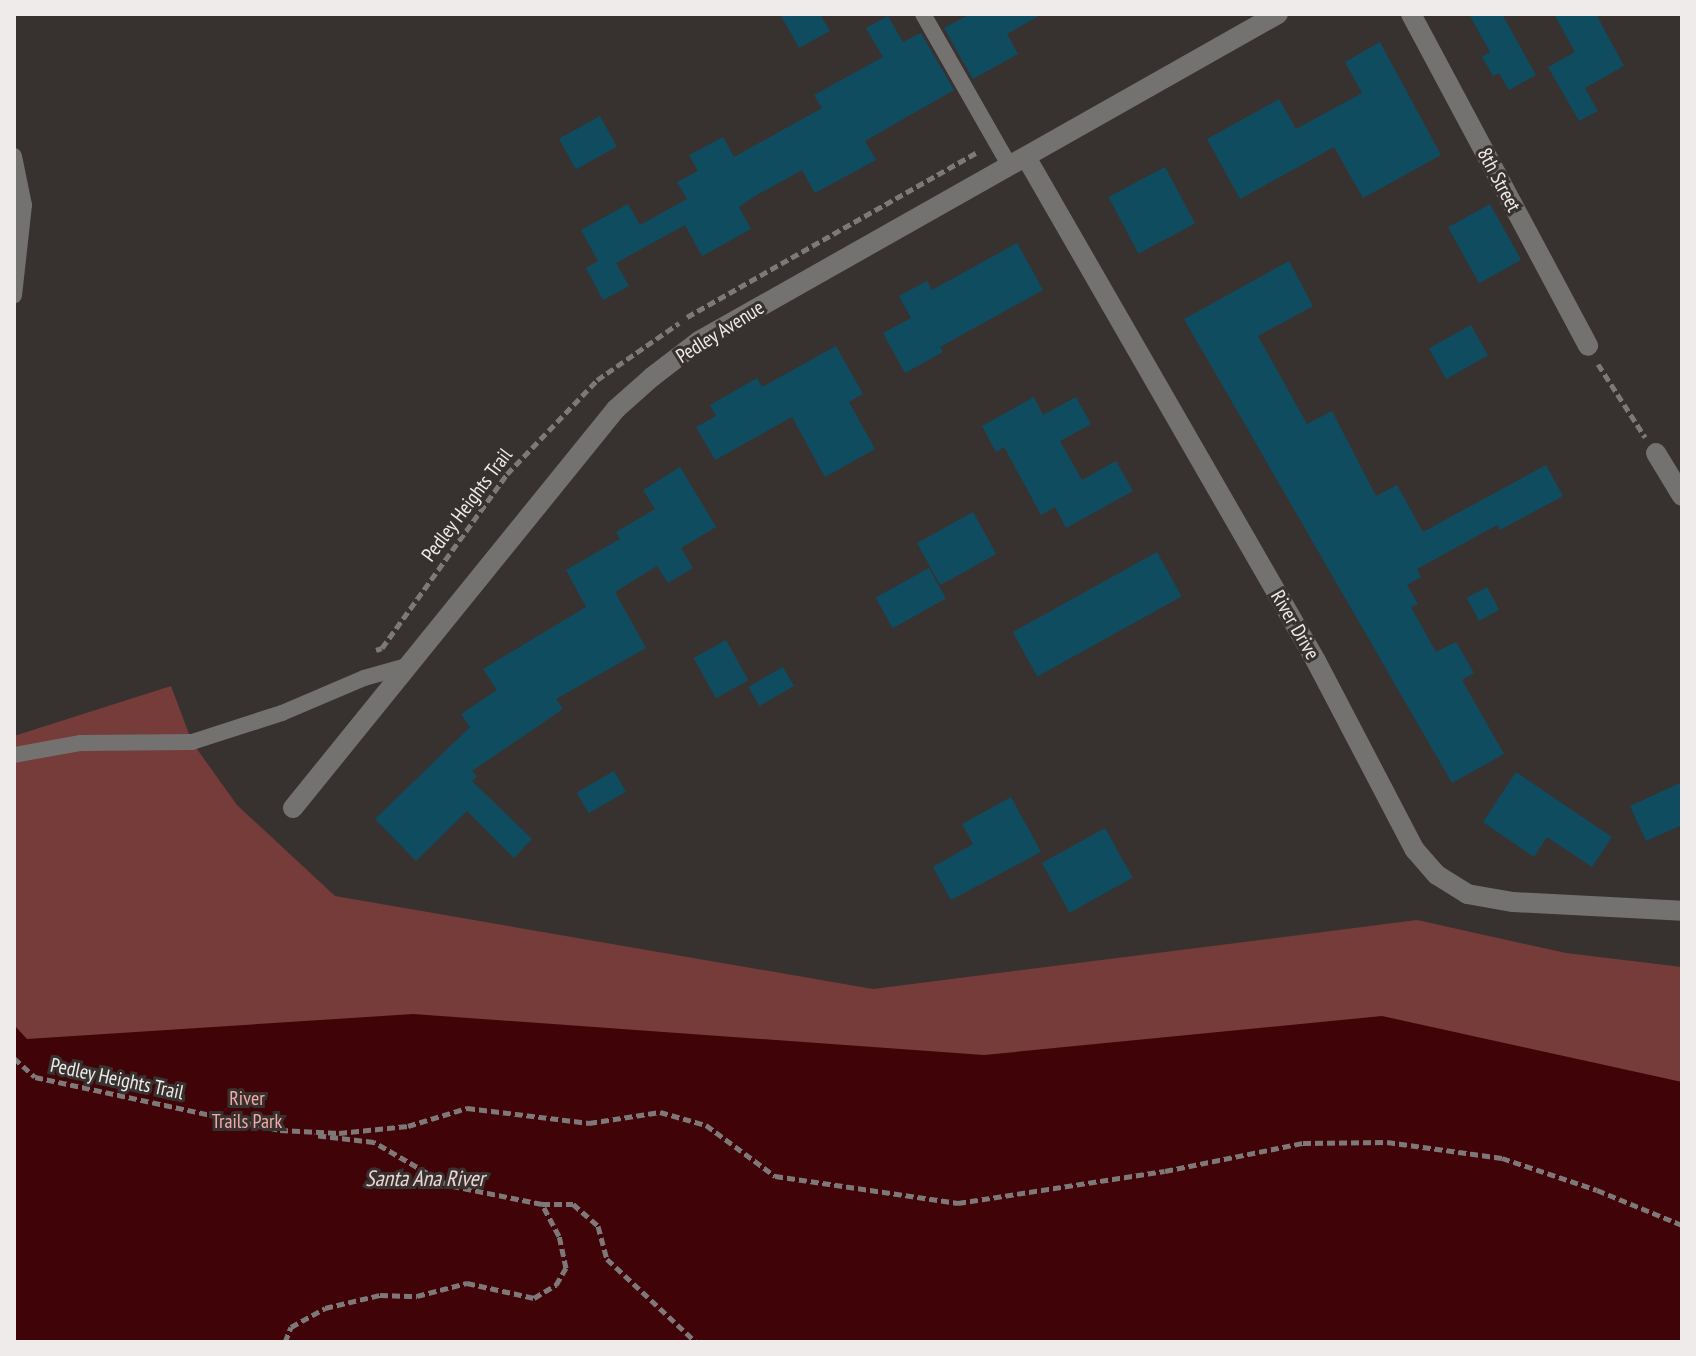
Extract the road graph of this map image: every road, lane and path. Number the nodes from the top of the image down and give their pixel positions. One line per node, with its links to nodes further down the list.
1 (923, 14): 4 (lane)
2 (1278, 14): 6 (street, Pedley Avenue)
3 (1411, 14): 8 (street, 8th Street)
4 (995, 142): 6 (lane); 11 (path, Pedley Heights Trail)
5 (14, 156): 7 (lane)
6 (1018, 161): 12 (street, Pedley Avenue); 15 (street, River Drive)
7 (14, 295)
8 (1588, 346): 9 (path)
9 (1656, 453): 10 (street)
10 (1682, 496)
11 (368, 653)
12 (411, 665): 13 (lane); 14 (street, Pedley Avenue)
13 (14, 755)
14 (293, 808)
15 (1682, 911)
16 (14, 1058): 17 (path, Pedley Heights Trail)
17 (280, 1130): 18 (path, Pedley Heights Trail); 19 (path)
18 (542, 1204): 20 (path); 21 (path, Pedley Heights Trail)
19 (1682, 1225)
20 (285, 1342)
21 (696, 1342)

